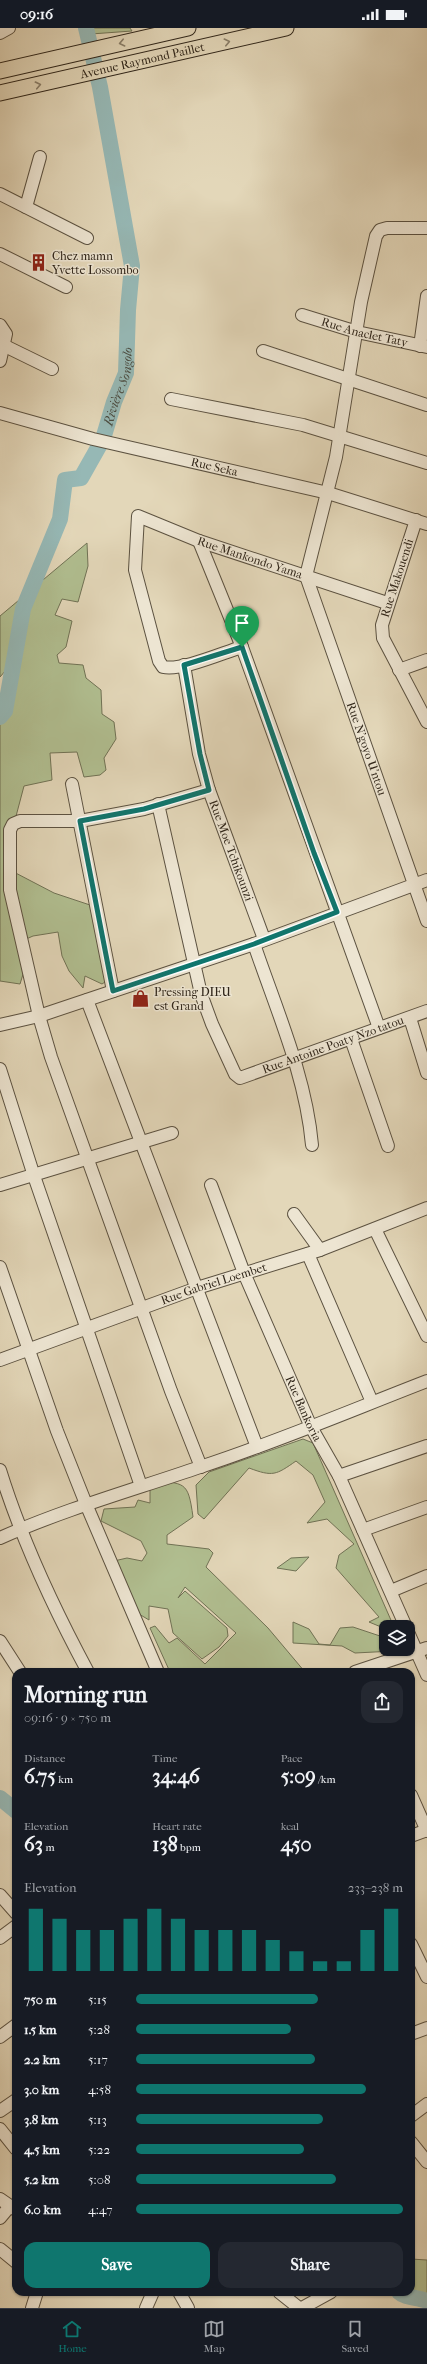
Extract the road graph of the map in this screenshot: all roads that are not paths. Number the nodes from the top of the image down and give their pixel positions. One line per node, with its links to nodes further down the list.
1 (9, 28): 5 (street)
2 (188, 28): 4 (main road)
3 (286, 28): 7 (main road, Avenue Raymond Paillet, one-way to 3)
4 (165, 30): 6 (main road, one-way to 6)
5 (0, 33)
6 (0, 70)
7 (0, 93)
8 (40, 157): 10 (street)
9 (0, 194): 10 (street)
10 (26, 207): 12 (street)
11 (427, 228): 18 (street, Rue Mankondo Yama)
12 (87, 238)
13 (0, 254): 14 (street)
14 (66, 286)
15 (427, 296): 20 (street)
16 (302, 315): 18 (street, Rue Anaclet Taty)
17 (0, 326): 19 (street)
18 (357, 332): 20 (street, Rue Anaclet Taty); 24 (street, Rue Mankondo Yama)
19 (4, 346): 22 (street); 23 (street)
20 (424, 346)
21 (264, 351): 24 (street)
22 (0, 360)
23 (52, 369)
24 (349, 380): 26 (street); 28 (street, Rue Mankondo Yama)
25 (171, 399): 28 (street)
26 (427, 405)
27 (0, 413): 30 (street, Rue Seka)
28 (340, 435): 29 (street); 30 (street, Rue Mankondo Yama)
29 (427, 463)
30 (328, 493): 31 (street, Rue Seka); 33 (street, Rue Mankondo Yama)
31 (421, 522): 34 (street, Rue Makouendi)
32 (199, 541): 33 (street, Rue Mankondo Yama); 35 (street, Rue Mankondo Yama); 37 (street)
33 (306, 576): 34 (street); 45 (street, Rue N'goyo U'ntou)
34 (387, 603): 38 (street, Rue Makouendi)
35 (242, 647): 37 (street); 46 (street, Rue Mankondo Yama)
36 (427, 660): 38 (street)
37 (184, 665): 41 (street, Rue Moe Tchikounzi)
38 (399, 670): 39 (street, Rue Makouendi)
39 (427, 721)
40 (72, 784): 43 (street)
41 (209, 790): 42 (street); 48 (street, Rue Moe Tchikounzi)
42 (158, 804): 43 (street); 49 (street)
43 (80, 821): 50 (street); 53 (street)
44 (427, 880): 45 (street)
45 (414, 884): 46 (street); 47 (street, Rue N'goyo U'ntou)
46 (337, 912): 48 (street); 56 (street, Rue Mankondo Yama)
47 (427, 921)
48 (259, 942): 49 (street); 59 (street, Rue Moe Tchikounzi)
49 (195, 963): 50 (street); 59 (street, Rue Antoine Poaty Nzo tatou)
50 (113, 991): 51 (street)
51 (87, 1000): 53 (street); 63 (street)
52 (427, 1011): 54 (street, Rue Antoine Poaty Nzo tatou)
53 (39, 1016): 55 (street); 66 (street)
54 (410, 1018): 56 (street, Rue Antoine Poaty Nzo tatou); 58 (street)
55 (0, 1025)
56 (379, 1028): 57 (street, Rue Antoine Poaty Nzo tatou)
57 (351, 1039): 59 (street, Rue Antoine Poaty Nzo tatou); 65 (street)
58 (424, 1054): 61 (street)
59 (293, 1060): 64 (street, Rue Moe Tchikounzi)
60 (0, 1069): 67 (street)
61 (427, 1073)
62 (172, 1133): 63 (street)
63 (140, 1143): 66 (street); 77 (street)
64 (312, 1145)
65 (388, 1146)
66 (88, 1158): 67 (street); 78 (street)
67 (34, 1176): 68 (street); 79 (street)
68 (0, 1185)
69 (211, 1185): 76 (street, Rue Bankoria)
70 (427, 1208): 72 (street, Rue Gabriel Loembet)
71 (294, 1214): 73 (street)
72 (375, 1228): 73 (street, Rue Gabriel Loembet); 80 (street)
73 (320, 1250): 74 (street, Rue Gabriel Loembet)
74 (308, 1254): 76 (street, Rue Gabriel Loembet); 84 (street)
75 (0, 1267): 81 (street)
76 (244, 1274): 77 (street, Rue Gabriel Loembet); 85 (street, Rue Bankoria)
77 (196, 1288): 78 (street, Rue Gabriel Loembet); 87 (street)
78 (142, 1308): 79 (street, Rue Gabriel Loembet); 88 (street)
79 (88, 1328): 81 (street, Rue Gabriel Loembet); 91 (street)
80 (427, 1336)
81 (31, 1350): 82 (street, Rue Gabriel Loembet); 92 (street)
82 (0, 1360)
83 (427, 1381): 84 (street)
84 (372, 1402): 85 (street)
85 (311, 1427): 87 (street); 90 (street, Rue Bankoria)
86 (427, 1446): 90 (street)
87 (257, 1447): 88 (street)
88 (201, 1467): 91 (street)
89 (0, 1470): 94 (street)
90 (339, 1476): 95 (street, Rue Bankoria)
91 (141, 1486): 92 (street)
92 (86, 1504): 94 (street); 105 (street)
93 (427, 1507): 95 (street)
94 (19, 1529): 96 (street); 104 (street)
95 (363, 1530): 98 (street, Rue Bankoria)
96 (0, 1538)
97 (427, 1576): 98 (street)
98 (391, 1591): 99 (street, Rue Bankoria)
99 (403, 1620)
100 (0, 1641): 103 (street)
101 (415, 1641): 102 (street)
102 (422, 1650): 106 (street); 107 (street)
103 (17, 1668)
104 (86, 1668)
105 (156, 1668)
106 (368, 1668)
107 (427, 1675)
108 (415, 1804): 109 (street)
109 (427, 1831): 110 (street)
110 (415, 1835)
111 (0, 1894): 112 (street)
112 (12, 1908)
113 (12, 1929): 114 (street)
114 (0, 1938)
115 (415, 1952): 116 (street)
116 (427, 1977)
117 (12, 2028): 120 (street)
118 (427, 2028): 119 (street)
119 (415, 2032)
120 (0, 2036)
121 (12, 2103): 123 (street)
122 (427, 2104): 124 (street)
123 (0, 2111)
124 (415, 2113)
125 (0, 2129): 126 (street)
126 (12, 2144)
127 (415, 2147): 128 (street)
128 (427, 2162)
129 (9, 2205): 130 (street)
130 (0, 2218)
131 (0, 2249): 132 (street)
132 (12, 2259)
133 (36, 2296): 138 (street)
134 (151, 2296): 139 (street)
135 (181, 2296): 140 (street)
136 (284, 2296): 141 (street)
137 (324, 2296): 142 (street)
138 (32, 2308)
139 (146, 2308)
140 (188, 2308)
141 (299, 2308)
142 (302, 2308)

